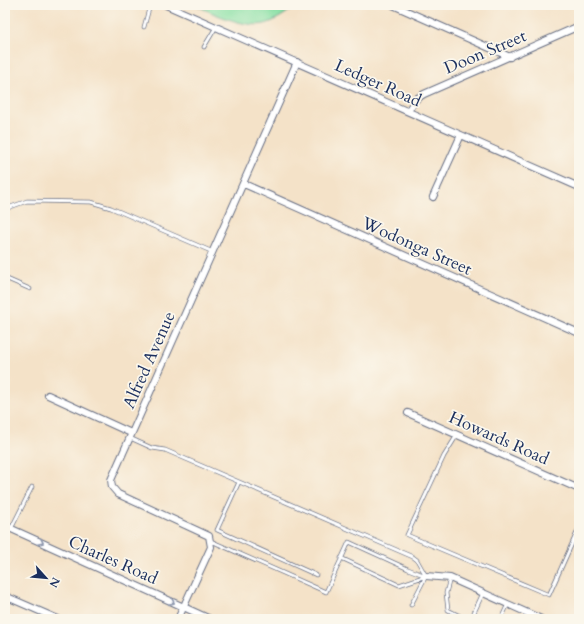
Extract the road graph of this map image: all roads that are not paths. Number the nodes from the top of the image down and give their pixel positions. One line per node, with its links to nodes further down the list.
1 (150, 5): 5 (lane)
2 (166, 5): 6 (street, Ledger Road)
3 (393, 5): 8 (street)
4 (579, 26): 8 (street, Doon Street)
5 (144, 27)
6 (216, 27): 7 (lane); 9 (street, Ledger Road)
7 (204, 47)
8 (510, 57): 10 (street, Doon Street)
9 (297, 62): 10 (street, Ledger Road); 12 (street, Alfred Avenue)
10 (408, 111): 11 (street, Ledger Road)
11 (461, 135): 13 (street, Ledger Road); 14 (street)
12 (244, 184): 16 (street, Alfred Avenue); 19 (street, Wodonga Street)
13 (579, 187)
14 (433, 197)
15 (5, 209): 16 (lane)
16 (213, 252): 22 (street, Alfred Avenue)
17 (5, 278): 18 (lane)
18 (30, 289)
19 (579, 333)
20 (48, 395): 22 (street)
21 (408, 413): 23 (street, Howards Road)
22 (130, 435): 24 (lane); 29 (street, Alfred Avenue)
23 (457, 435): 26 (street, Howards Road); 28 (lane)
24 (239, 482): 31 (lane); 32 (lane)
25 (32, 487): 27 (lane)
26 (579, 489)
27 (8, 527): 38 (street, Charles Road, one-way to 38)
28 (579, 528)
29 (211, 541): 30 (lane); 38 (street)
30 (341, 558): 32 (lane); 32 (lane)
31 (316, 575)
32 (426, 576): 33 (street); 37 (lane)
33 (450, 578): 34 (street); 42 (lane)
34 (483, 593): 36 (street); 43 (lane)
35 (5, 596): 39 (street)
36 (508, 604): 44 (lane); 45 (street)
37 (411, 605)
38 (184, 607): 40 (street); 41 (street, Charles Road)
39 (58, 619)
40 (178, 619)
41 (210, 619)
42 (466, 619)
43 (471, 619)
44 (501, 619)
45 (541, 619)

